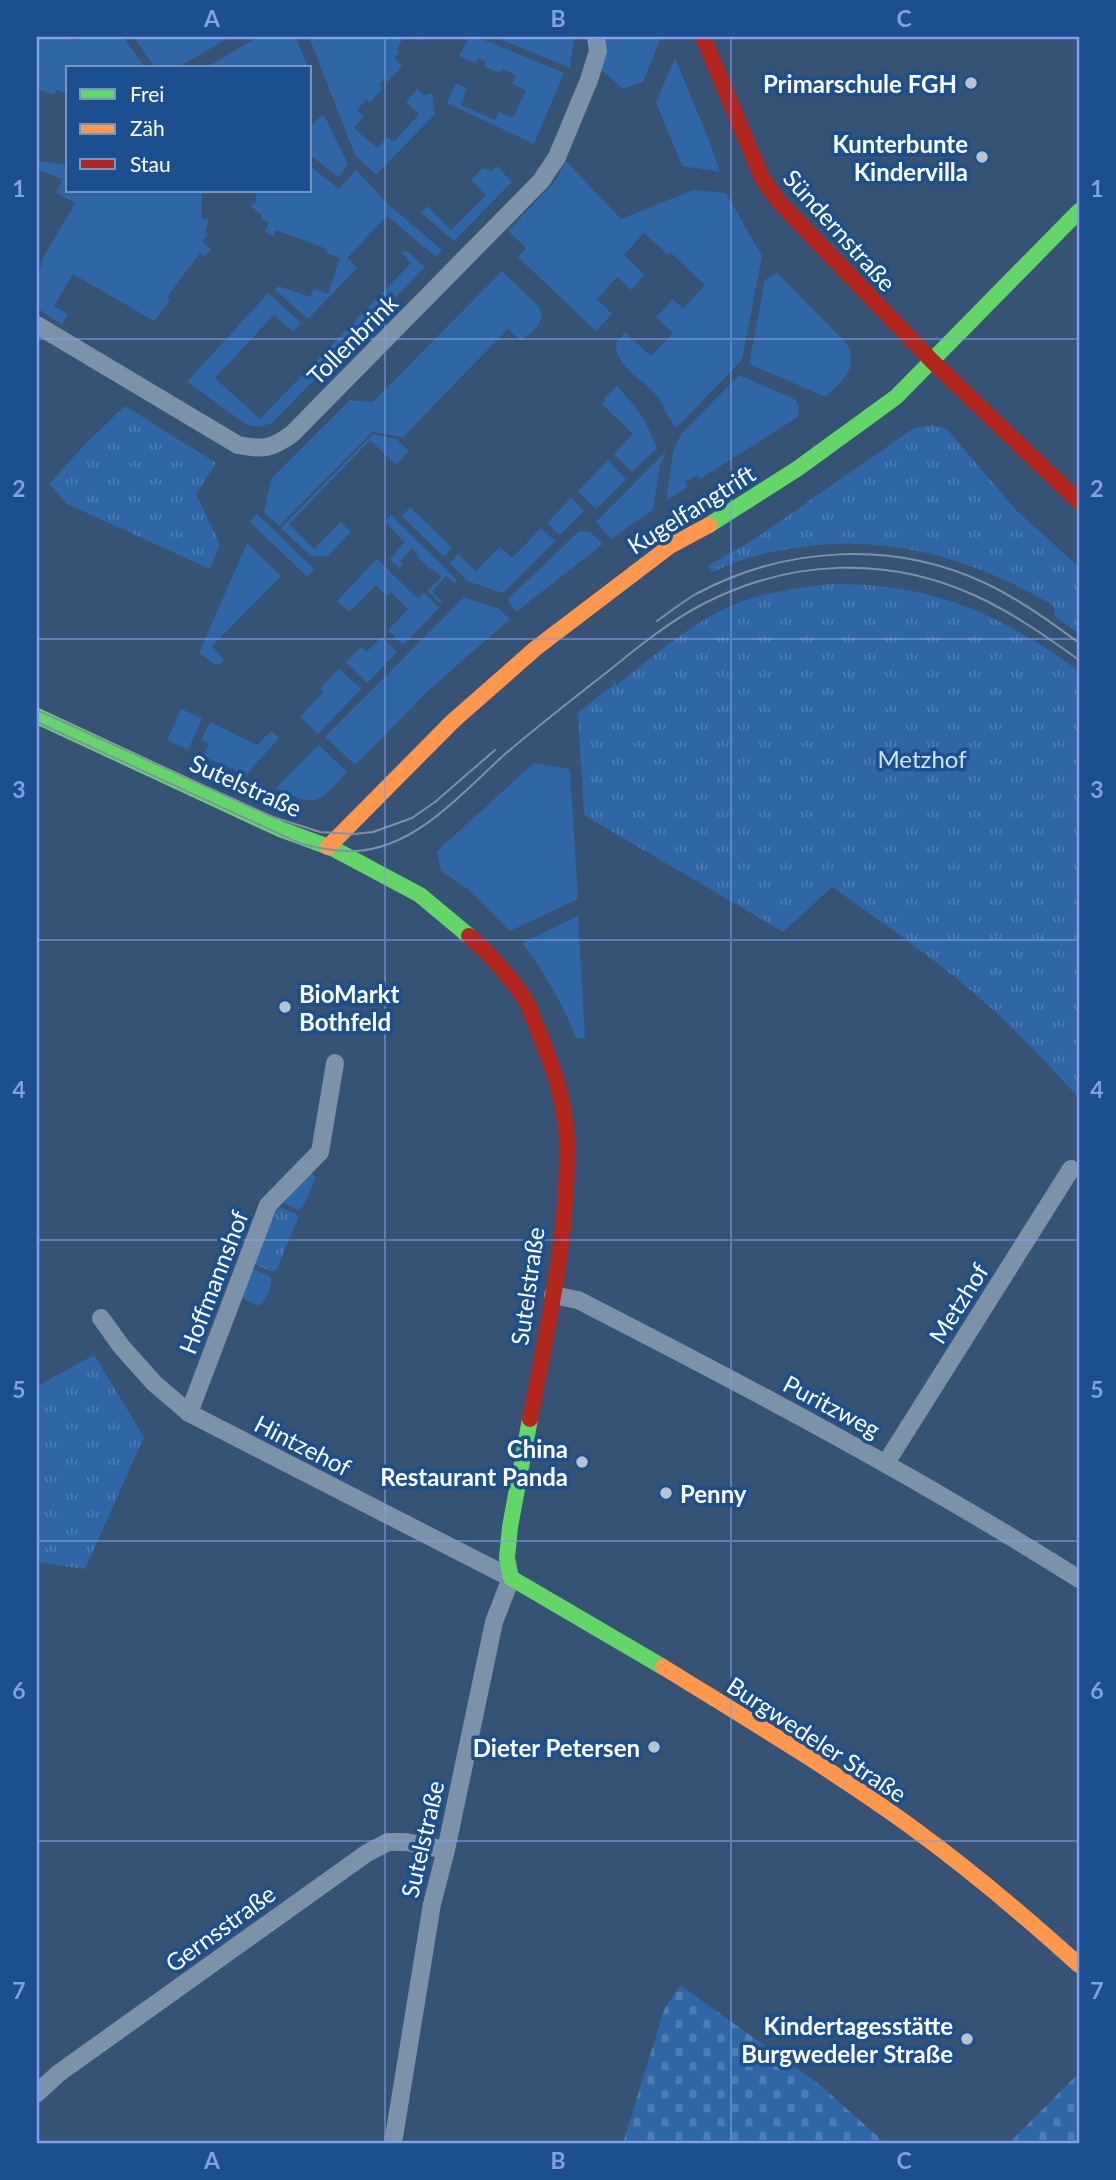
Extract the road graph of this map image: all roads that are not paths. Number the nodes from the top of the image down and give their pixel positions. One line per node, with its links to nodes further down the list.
1 (596, 37): 4 (street, Tollenbrink)
2 (703, 37): 5 (main road, Sündernstraße)
3 (1079, 211): 5 (main road, Kugelfangtrift)
4 (37, 325)
5 (932, 361): 6 (main road, Sündernstraße); 8 (main road, Kugelfangtrift)
6 (1079, 502)
7 (37, 716): 8 (main road, Sutelstraße)
8 (328, 847): 11 (main road, Sutelstraße)
9 (335, 1063): 13 (street, Hoffmannshof)
10 (1071, 1169): 14 (street, Metzhof)
11 (553, 1295): 14 (street, Puritzweg); 15 (main road, Sutelstraße)
12 (101, 1318): 13 (street, Hintzehof)
13 (189, 1413): 15 (street, Hintzehof)
14 (886, 1463): 16 (street, Puritzweg)
15 (511, 1578): 17 (street, Sutelstraße); 18 (main road, Burgwedeler Straße)
16 (1079, 1579)
17 (446, 1850): 19 (street, Gernsstraße); 20 (street, Sutelstraße)
18 (1079, 1965)
19 (37, 2093)
20 (393, 2143)

